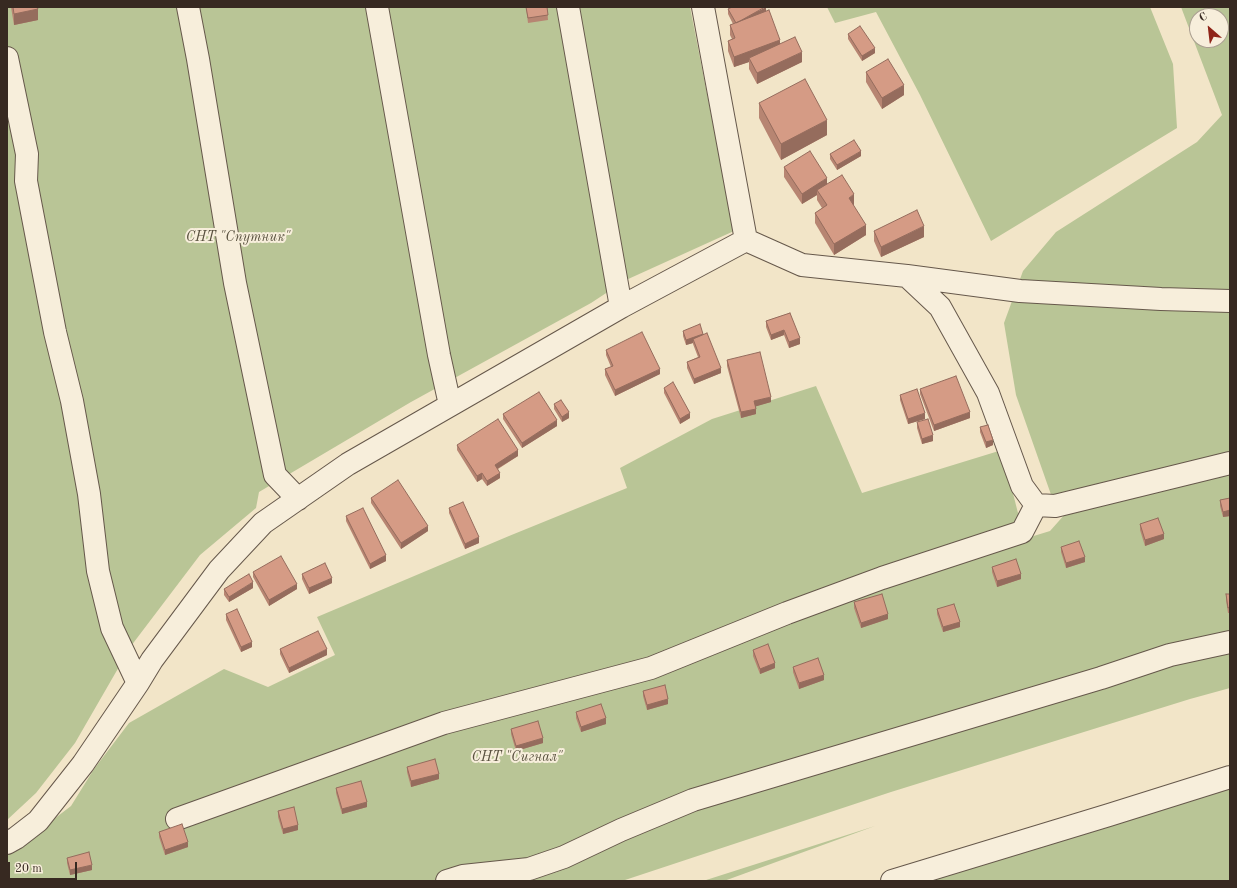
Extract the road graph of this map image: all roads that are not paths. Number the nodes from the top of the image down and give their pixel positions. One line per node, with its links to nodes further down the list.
1 (188, 7): 12 (street)
2 (377, 7): 10 (street)
3 (568, 7): 9 (street)
4 (703, 7): 6 (street)
5 (7, 58): 15 (street)
6 (746, 240): 7 (street); 9 (street)
7 (907, 276): 8 (street); 13 (street)
8 (1230, 301)
9 (621, 307): 10 (street)
10 (450, 405): 12 (street)
11 (1230, 464): 13 (street)
12 (298, 499): 15 (street)
13 (1036, 505): 17 (street)
14 (1230, 642): 19 (street)
15 (138, 683): 18 (street)
16 (1230, 777): 20 (street)
17 (177, 819)
18 (7, 843)
19 (447, 881)
20 (892, 881)

